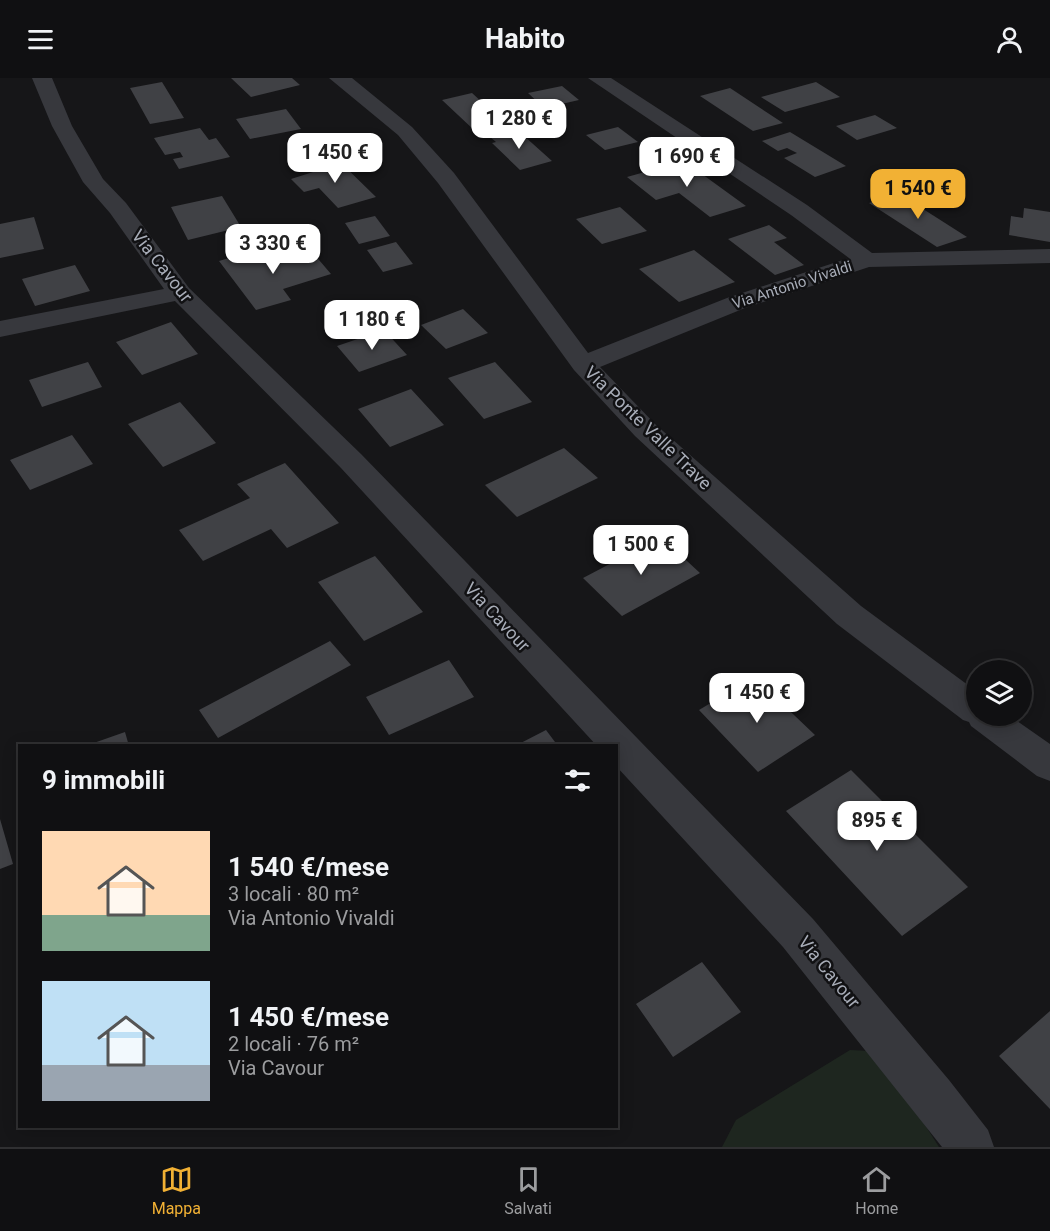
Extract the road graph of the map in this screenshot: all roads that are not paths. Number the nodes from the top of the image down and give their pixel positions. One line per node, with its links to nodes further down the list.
1 (42, 78): 6 (street, Via Cavour)
2 (339, 78): 8 (street, Via Ponte Valle Trave)
3 (598, 78): 5 (street, Via Antonio Vivaldi)
4 (1050, 256): 5 (street)
5 (867, 260): 8 (street, Via Antonio Vivaldi)
6 (180, 292): 7 (street); 12 (street, Via Cavour)
7 (0, 329)
8 (583, 364): 9 (street, Via Ponte Valle Trave)
9 (966, 703)
10 (997, 726): 11 (street)
11 (1050, 765)
12 (970, 1147)

